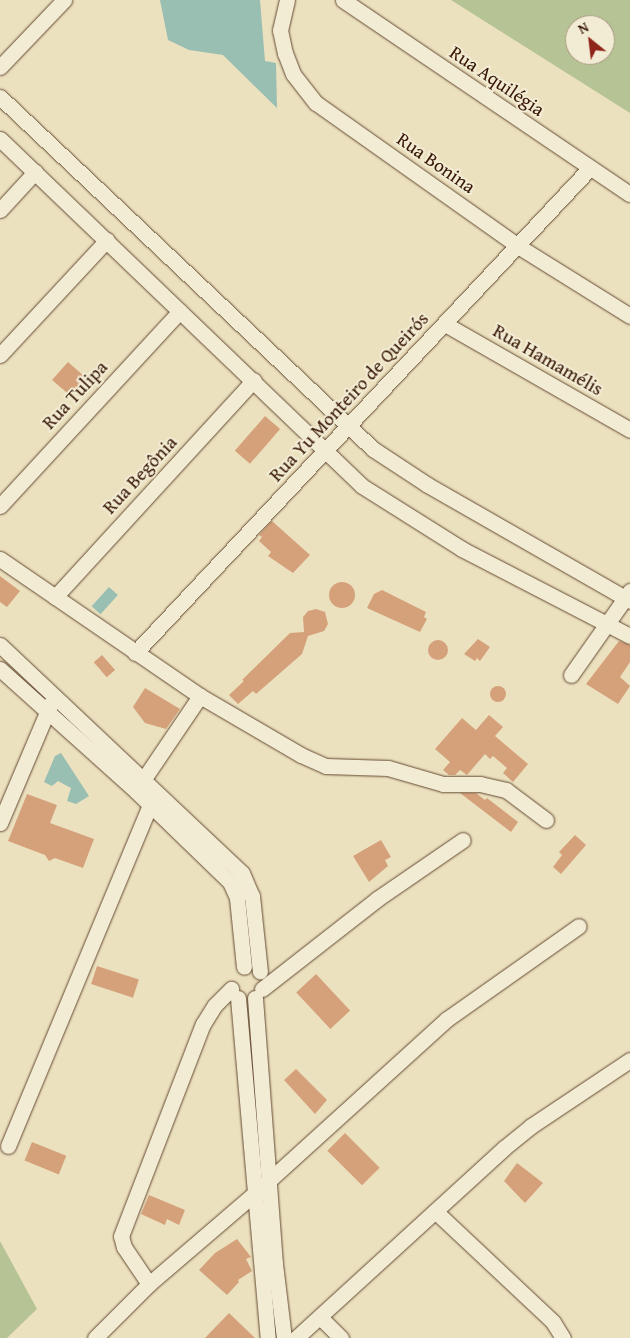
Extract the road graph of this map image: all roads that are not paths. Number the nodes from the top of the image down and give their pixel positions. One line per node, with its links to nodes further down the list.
1 (64, 0): 4 (street)
2 (287, 0): 12 (street, Rua Bonina)
3 (343, 0): 7 (street, Rua Aquilégia)
4 (0, 67)
5 (0, 97): 18 (street)
6 (0, 139): 8 (street)
7 (590, 168): 9 (street, Rua Aquilégia); 12 (street, Rua Yu Monteiro de Queirós)
8 (35, 172): 10 (street); 11 (street)
9 (630, 194)
10 (0, 210)
11 (107, 240): 13 (street); 16 (street)
12 (518, 246): 14 (street, Rua Bonina); 15 (street, Rua Yu Monteiro de Queirós)
13 (180, 310): 17 (street); 21 (street, Rua Tulipa)
14 (630, 316)
15 (445, 324): 18 (street, Rua Yu Monteiro de Queirós); 19 (street, Rua Hamamélis)
16 (0, 355)
17 (254, 380): 20 (street); 24 (street, Rua Begônia)
18 (348, 428): 20 (street, Rua Yu Monteiro de Queirós); 23 (street)
19 (630, 430)
20 (325, 451): 25 (street); 28 (street, Rua Yu Monteiro de Queirós)
21 (0, 506)
22 (0, 559): 24 (street)
23 (628, 596): 25 (street)
24 (55, 597): 28 (street)
25 (608, 623): 26 (street); 30 (street)
26 (630, 636)
27 (0, 645): 31 (street)
28 (135, 653): 32 (street)
29 (0, 669): 33 (street)
30 (571, 675)
31 (54, 696): 33 (street); 34 (street)
32 (200, 696): 34 (street); 37 (street)
33 (46, 710): 34 (street); 38 (street)
34 (140, 785): 35 (street); 36 (street)
35 (157, 791): 36 (street); 42 (street)
36 (148, 804): 41 (street); 46 (street)
37 (546, 820)
38 (0, 824)
39 (463, 840): 44 (street)
40 (579, 926): 47 (street)
41 (244, 967): 42 (street); 43 (street)
42 (260, 972): 44 (street)
43 (234, 993): 44 (street); 48 (street); 50 (street)
44 (259, 993): 47 (street)
45 (630, 1060): 49 (street)
46 (8, 1146)
47 (269, 1180): 48 (street); 54 (street)
48 (254, 1194): 50 (street); 53 (street)
49 (435, 1211): 51 (street); 57 (street)
50 (149, 1284): 52 (street)
51 (320, 1317): 55 (street); 56 (street)
52 (95, 1338)
53 (268, 1338)
54 (284, 1338)
55 (296, 1338)
56 (341, 1338)
57 (563, 1338)

